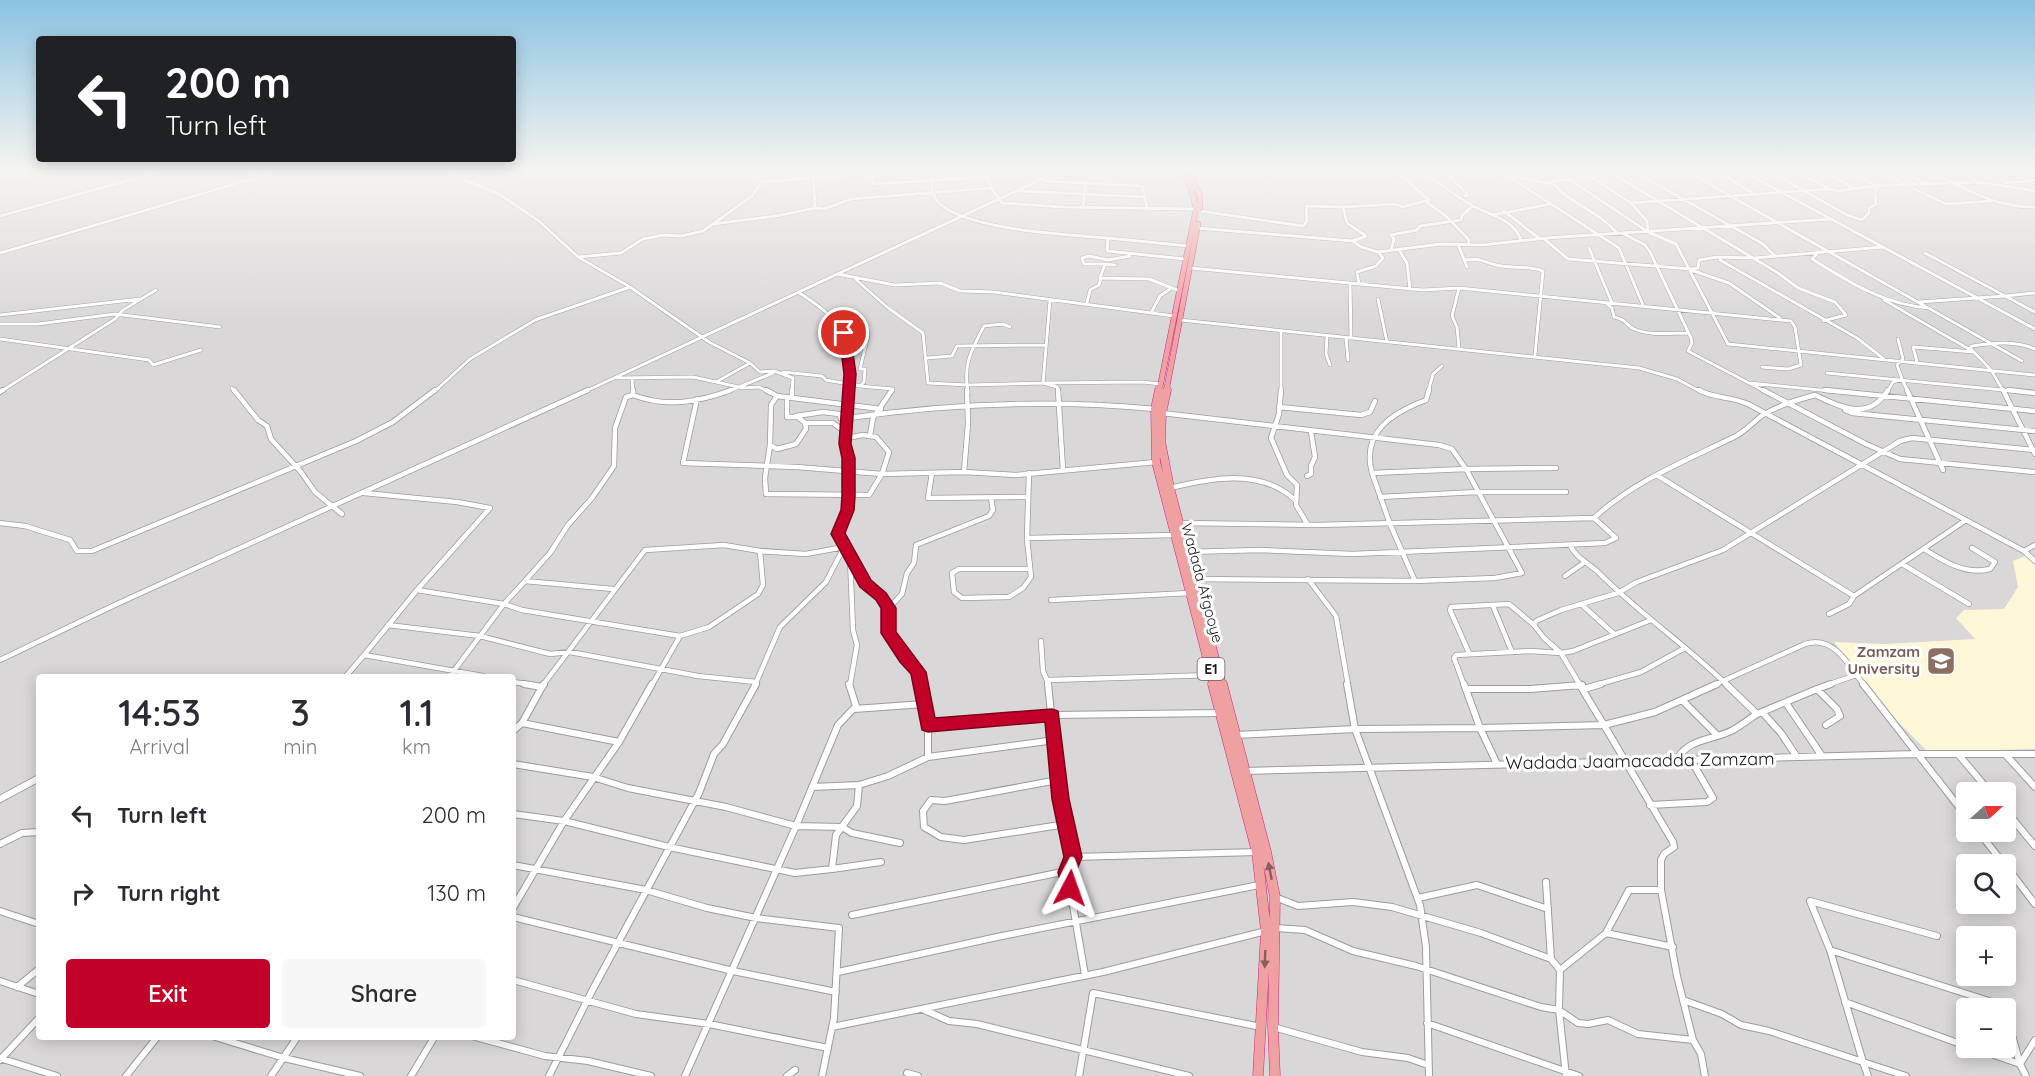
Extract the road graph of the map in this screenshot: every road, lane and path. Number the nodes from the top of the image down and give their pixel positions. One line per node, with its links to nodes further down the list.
1 (107, 221): 46 (street)
2 (539, 221): 52 (street)
3 (717, 221): 25 (street)
4 (735, 221): 25 (street)
5 (949, 221): 64 (street)
6 (986, 221): 33 (street)
7 (1195, 221): 39 (highway, Wadada Afgooye / E1)
8 (1197, 221): 29 (highway, Wadada Afgooye / E1)
9 (1272, 221): 10 (street)
10 (1307, 221)
11 (1347, 221): 36 (street)
12 (1451, 221): 43 (street)
13 (1452, 221): 38 (street)
14 (1506, 221): 35 (street)
15 (1518, 221): 34 (street)
16 (1576, 221): 32 (street)
17 (1606, 221): 31 (street)
18 (1632, 221): 30 (street)
19 (1647, 221): 30 (street)
20 (1692, 221): 28 (street)
21 (1720, 221): 27 (street)
22 (1776, 221): 26 (street)
23 (1809, 221): 26 (street)
24 (1836, 221): 40 (street)
25 (713, 224): 52 (street)
26 (1781, 224): 27 (street); 44 (street)
27 (1728, 226): 28 (street); 50 (street)
28 (1702, 227): 30 (street); 53 (street)
29 (1197, 228): 36 (street); 62 (highway, Wadada Afgooye / E1)
30 (1648, 232): 31 (street); 63 (street)
31 (1620, 233): 32 (street); 61 (street)
32 (1595, 234): 34 (street); 58 (street)
33 (1108, 238): 39 (street); 49 (street)
34 (1541, 238): 35 (street); 56 (street)
35 (1521, 240): 38 (street)
36 (1353, 241): 45 (street)
37 (1458, 244): 38 (street); 42 (street); 55 (street)
38 (1468, 245)
39 (1188, 246): 54 (highway, Wadada Afgooye / E1)
40 (1882, 247): 44 (street); 80 (street)
41 (1589, 248): 56 (street)
42 (1399, 250): 43 (street); 72 (street)
43 (1388, 251): 45 (street)
44 (1830, 251): 47 (street); 84 (street)
45 (1378, 252): 68 (street)
46 (0, 253)
47 (1818, 253): 50 (street); 83 (street)
48 (1924, 253): 77 (street)
49 (1133, 255): 54 (street); 57 (street)
50 (1775, 255): 53 (street)
51 (1709, 256): 53 (street); 63 (street); 98 (street)
52 (578, 257): 69 (street)
53 (1751, 258): 98 (street)
54 (1185, 259): 74 (highway, Wadada Afgooye / E1)
55 (1464, 260): 60 (street); 78 (street)
56 (1595, 261): 58 (street); 87 (street)
57 (1105, 264): 59 (street); 66 (street)
58 (1626, 264): 61 (street); 88 (street)
59 (1116, 265)
60 (1467, 267)
61 (1657, 267): 63 (street); 90 (street)
62 (1191, 268): 67 (street); 96 (highway, Wadada Afgooye / E1)
63 (1688, 269): 91 (street); 97 (street)
64 (837, 273): 65 (street); 75 (street)
65 (853, 276): 82 (street); 122 (street)
66 (1100, 278): 71 (street); 85 (street)
67 (1350, 284): 68 (street); 108 (street)
68 (1359, 284): 72 (street)
69 (630, 288): 107 (street); 188 (street)
70 (1459, 288): 72 (street); 78 (street); 116 (street)
71 (1170, 289): 74 (street); 93 (street)
72 (1410, 289)
73 (156, 290): 79 (street)
74 (1180, 291): 96 (highway, Wadada Afgooye / E1)
75 (798, 292): 107 (street); 142 (street)
76 (2035, 293): 77 (street)
77 (2005, 296): 80 (street); 92 (street)
78 (1541, 297): 86 (street); 121 (street)
79 (141, 298): 94 (street); 95 (street)
80 (1979, 298): 84 (street); 102 (street)
81 (1378, 299): 111 (street)
82 (1050, 300): 85 (street); 113 (street)
83 (1884, 300): 89 (street); 120 (street)
84 (1919, 302): 89 (street)
85 (1087, 303): 93 (street)
86 (1605, 303): 87 (street); 104 (street)
87 (1612, 303): 88 (street)
88 (1643, 305): 90 (street)
89 (1930, 308): 112 (street)
90 (1677, 309): 91 (street); 104 (street)
91 (1710, 311): 97 (street); 119 (street)
92 (2035, 312)
93 (1151, 313): 96 (street)
94 (119, 314): 99 (street); 100 (street); 115 (street)
95 (0, 315)
96 (1177, 318): 103 (street); 143 (highway, Wadada Afgooye / E1); 166 (highway, Wadada Afgooye / E1)
97 (1780, 318): 119 (street)
98 (1823, 321): 124 (street)
99 (0, 324)
100 (220, 327)
101 (1010, 327): 114 (street)
102 (2035, 329)
103 (1281, 332): 106 (street); 163 (street)
104 (1689, 333): 141 (street)
105 (868, 335): 145 (street)
106 (1327, 336): 108 (street); 129 (street)
107 (702, 337): 128 (street); 136 (street)
108 (1348, 338): 111 (street); 123 (street)
109 (0, 339): 115 (street)
110 (1898, 339): 126 (street)
111 (1387, 342): 116 (street)
112 (1990, 343): 117 (street); 120 (street); 125 (street)
113 (1045, 345): 114 (street); 140 (street)
114 (973, 346): 122 (street); 144 (street)
115 (70, 348): 118 (street); 149 (street)
116 (1459, 348): 121 (street)
117 (2035, 349)
118 (201, 350)
119 (1800, 352): 124 (street); 131 (street)
120 (1974, 352): 127 (street); 132 (street)
121 (1535, 355): 168 (street)
122 (927, 358): 144 (street)
123 (1348, 360)
124 (1886, 360): 126 (street)
125 (2022, 361)
126 (1900, 362): 127 (street); 138 (street)
127 (1917, 362): 132 (street)
128 (750, 363): 133 (street); 139 (street)
129 (1330, 365)
130 (1442, 366): 180 (street)
131 (1762, 367)
132 (1991, 371): 135 (street); 148 (street)
133 (774, 372): 142 (street); 147 (street); 154 (street)
134 (1827, 373): 138 (street)
135 (2035, 375)
136 (615, 378): 137 (street); 206 (street)
137 (632, 378): 139 (street); 151 (street)
138 (1902, 379): 148 (street); 153 (street); 156 (street)
139 (716, 382): 147 (street)
140 (1043, 383): 143 (street); 144 (street); 159 (street)
141 (1748, 383): 153 (street); 160 (street)
142 (850, 384): 145 (street); 158 (street)
143 (1160, 384): 166 (highway, Wadada Afgooye / E1)
144 (968, 385): 162 (street)
145 (860, 386): 164 (street)
146 (232, 388): 188 (street)
147 (743, 388): 152 (street); 155 (street)
148 (2001, 390): 150 (street); 165 (street)
149 (0, 392)
150 (2035, 393)
151 (633, 395): 155 (street); 243 (street)
152 (777, 396): 154 (street); 182 (street)
153 (1886, 396): 156 (street); 161 (street)
154 (792, 397): 158 (street); 169 (street)
155 (697, 399): 189 (street)
156 (1911, 399): 165 (street); 172 (street)
157 (1375, 401): 163 (street)
158 (848, 403): 164 (street); 170 (street)
159 (1060, 403): 162 (street); 166 (street); 192 (street)
160 (1786, 403): 161 (street); 168 (street); 184 (street)
161 (1840, 406): 172 (street)
162 (968, 407): 171 (street); 195 (street)
163 (1279, 407): 174 (street)
164 (881, 409): 171 (street)
165 (2012, 409): 167 (street); 175 (street)
166 (1158, 411): 174 (street); 185 (highway, Wadada Afgooye / E1); 203 (highway, Wadada Afgooye / E1)
167 (2035, 411)
168 (1765, 414): 187 (street); 201 (street)
169 (788, 417): 170 (street); 173 (street)
170 (847, 418): 171 (street); 178 (street)
171 (873, 418): 179 (street)
172 (1919, 418): 175 (street); 181 (street)
173 (805, 423): 178 (street); 182 (street)
174 (1276, 428): 176 (street); 211 (street)
175 (2024, 430): 177 (street); 183 (street)
176 (1311, 432): 180 (street); 202 (street)
177 (2035, 432)
178 (846, 433): 179 (street); 194 (street)
179 (870, 435): 200 (street)
180 (1373, 438): 191 (street); 199 (street)
181 (1929, 440): 183 (street); 184 (street); 186 (street)
182 (770, 445): 189 (street)
183 (2034, 451)
184 (1884, 452): 186 (street); 187 (street)
185 (1156, 462): 192 (street); 222 (highway, Wadada Afgooye / E1)
186 (1939, 462): 193 (street); 196 (street)
187 (1863, 465): 216 (street); 221 (street)
188 (296, 466): 212 (street); 217 (street)
189 (768, 466): 194 (street); 207 (street)
190 (1556, 468): 191 (street)
191 (1466, 469): 199 (street); 204 (street)
192 (1063, 470): 198 (street)
193 (1943, 470)
194 (848, 471): 200 (street); 207 (street)
195 (964, 472): 197 (street); 198 (street)
196 (2035, 472)
197 (932, 473): 200 (street); 210 (street)
198 (1029, 473): 208 (street)
199 (1372, 473): 209 (street)
200 (882, 474): 207 (street)
201 (1658, 476): 214 (street); 221 (street)
202 (1307, 477)
203 (1170, 488): 211 (street); 218 (highway, Wadada Afgooye / E1)
204 (1477, 492): 205 (street); 209 (street); 215 (street)
205 (1566, 492)
206 (362, 493): 212 (street); 245 (street)
207 (849, 496): 226 (street)
208 (1028, 497): 210 (street); 223 (street)
209 (1380, 497): 219 (street)
210 (991, 498): 254 (street)
211 (1295, 500): 220 (street)
212 (333, 506): 213 (street); 270 (street)
213 (342, 514)
214 (1594, 518): 215 (street); 224 (street)
215 (1493, 520): 219 (street); 227 (street)
216 (1966, 520): 229 (street); 232 (street)
217 (0, 523)
218 (1179, 523): 220 (street); 233 (highway, Wadada Afgooye / E1)
219 (1390, 524): 220 (street); 230 (street)
220 (1308, 525)
221 (1749, 532): 247 (street); 248 (street)
222 (1176, 535): 223 (street); 246 (highway, Wadada Afgooye / E1)
223 (1027, 538): 238 (street)
224 (1570, 545): 227 (street); 236 (street)
225 (2035, 545): 232 (street)
226 (844, 547): 231 (street); 234 (street); 278 (street)
227 (1508, 547): 230 (street); 242 (street)
228 (1972, 548): 229 (street)
229 (1924, 549): 237 (street)
230 (1402, 550): 233 (street); 242 (street)
231 (760, 551): 244 (street); 262 (street)
232 (2024, 551): 235 (street)
233 (1187, 552): 240 (highway, Wadada Afgooye / E1)
234 (850, 558): 254 (street); 287 (street)
235 (2035, 561)
236 (1585, 562): 239 (street); 247 (street)
237 (1902, 564): 248 (street); 252 (street)
238 (1030, 569): 238 (street)
239 (1565, 576)
240 (1194, 579): 241 (street); 297 (highway, Wadada Afgooye / E1)
241 (1308, 579): 242 (street); 296 (street)
242 (1415, 580)
243 (525, 581): 244 (street); 250 (street)
244 (613, 589): 257 (street)
245 (417, 590): 250 (street); 258 (street)
246 (1190, 592): 249 (street); 274 (highway, Wadada Afgooye / E1)
247 (1618, 593): 251 (street); 256 (street)
248 (1854, 596): 255 (street)
249 (1051, 600)
250 (504, 604): 257 (street); 261 (street)
251 (1581, 604): 259 (street); 260 (street)
252 (1969, 604)
253 (1493, 606): 259 (street); 266 (street); 267 (street)
254 (889, 608): 286 (street)
255 (1829, 614)
256 (1651, 620): 260 (street); 264 (street)
257 (591, 621): 262 (street); 265 (street)
258 (388, 625): 261 (street); 269 (street)
259 (1534, 625): 268 (street)
260 (1613, 633): 268 (street)
261 (480, 636): 265 (street); 273 (street)
262 (680, 636): 271 (street)
263 (1041, 641): 276 (street)
264 (1683, 650): 277 (street); 281 (street)
265 (570, 652): 271 (street); 280 (street)
266 (1512, 652): 267 (street); 268 (street)
267 (1468, 653): 282 (street)
268 (1561, 653): 281 (street)
269 (364, 655): 272 (street); 273 (street)
270 (0, 660)
271 (662, 668): 278 (street); 300 (street)
272 (348, 674)
273 (452, 674)
274 (1212, 675): 276 (street); 288 (highway, Wadada Afgooye / E1)
275 (1856, 675): 277 (street); 283 (street); 301 (street)
276 (1048, 680): 290 (street)
277 (1722, 681): 284 (street); 289 (street)
278 (756, 682): 323 (street)
279 (516, 683): 280 (street)
280 (542, 687): 291 (street)
281 (1583, 687): 282 (street); 294 (street)
282 (1468, 689): 295 (street)
283 (1818, 689): 285 (street); 292 (street)
284 (1682, 700): 294 (street); 298 (street)
285 (1786, 703): 289 (street); 305 (street)
286 (924, 704): 287 (street); 293 (street)
287 (854, 709): 321 (street)
288 (1222, 713): 290 (street); 338 (highway, Wadada Afgooye / E1)
289 (1759, 713): 298 (street); 307 (street)
290 (1052, 716): 293 (street); 299 (street)
291 (517, 724): 300 (street)
292 (1826, 724)
293 (928, 725): 306 (street)
294 (1604, 725): 295 (street); 310 (street)
295 (1480, 728): 296 (street); 312 (street)
296 (1355, 729): 297 (street); 313 (street)
297 (1235, 735): 314 (highway, Wadada Afgooye / E1)
298 (1717, 735): 308 (street)
299 (1054, 740): 306 (street); 317 (street)
300 (619, 742): 315 (street)
301 (1918, 754): 302 (street, Wadada Jaamacadda Zamzam); 305 (street, Wadada Jaamacadda Zamzam); 324 (street)
302 (1958, 754): 303 (street, Wadada Jaamacadda Zamzam); 318 (street)
303 (2005, 754): 304 (street, Wadada Jaamacadda Zamzam); 320 (street)
304 (2035, 754)
305 (1822, 756): 307 (street, Wadada Jaamacadda Zamzam)
306 (928, 757): 319 (street)
307 (1797, 757): 309 (street, Wadada Jaamacadda Zamzam)
308 (1677, 760): 309 (street, Wadada Jaamacadda Zamzam); 310 (street, Wadada Jaamacadda Zamzam)
309 (1691, 760): 325 (street)
310 (1627, 762): 312 (street, Wadada Jaamacadda Zamzam); 325 (street)
311 (516, 764): 315 (street)
312 (1497, 764): 313 (street, Wadada Jaamacadda Zamzam)
313 (1368, 767): 314 (street, Wadada Jaamacadda Zamzam); 353 (street)
314 (1245, 771): 352 (highway, Wadada Afgooye / E1, one-way to 314)
315 (593, 777): 323 (street); 327 (street)
316 (36, 780): 322 (street)
317 (1058, 780): 329 (street); 329 (street)
318 (1982, 782)
319 (859, 785): 321 (street); 331 (street)
320 (2035, 787)
321 (812, 788): 330 (street)
322 (0, 799)
323 (693, 802): 330 (street); 337 (street)
324 (1956, 803)
325 (1650, 805): 351 (street)
326 (516, 814): 327 (street)
327 (564, 821): 337 (street); 345 (street)
328 (2016, 823): 336 (street)
329 (1066, 824): 340 (street)
330 (796, 826): 331 (street); 343 (street)
331 (842, 827): 334 (street); 344 (street)
332 (36, 832): 335 (street)
333 (1987, 842): 339 (street)
334 (900, 843)
335 (0, 844)
336 (2035, 846)
337 (669, 847): 343 (street); 350 (street)
338 (1257, 852): 340 (street); 349 (highway, Wadada Afgooye / E1)
339 (1996, 854)
340 (1073, 857): 346 (street)
341 (881, 862): 344 (street)
342 (516, 866): 345 (street)
343 (778, 868): 344 (street); 361 (street)
344 (832, 869)
345 (536, 870): 350 (street); 354 (street)
346 (1067, 872): 358 (street); 362 (street)
347 (2016, 879): 355 (street)
348 (1546, 882): 356 (street)
349 (1262, 885): 362 (street); 365 (highway, Wadada Afgooye / E1)
350 (646, 890): 361 (street); 368 (street)
351 (1660, 890): 366 (street); 369 (street)
352 (1275, 897): 359 (street); 364 (highway, Wadada Afgooye / E1)
353 (1418, 898): 356 (street); 359 (street)
354 (516, 903)
355 (2035, 904)
356 (1548, 909): 371 (street)
357 (0, 911): 363 (street)
358 (852, 915)
359 (1422, 916): 371 (street); 372 (street)
360 (516, 918): 368 (street)
361 (756, 918): 375 (street); 376 (street)
362 (1075, 922): 376 (street); 377 (street)
363 (36, 923)
364 (1276, 928): 372 (street); 394 (highway, Wadada Afgooye / E1)
365 (1266, 932): 377 (street); 393 (highway, Wadada Afgooye / E1, one-way to 393)
366 (1606, 933): 369 (street); 373 (street)
367 (1937, 936): 370 (street)
368 (618, 943): 375 (street); 384 (street)
369 (1673, 947): 385 (street)
370 (1830, 950): 383 (street); 386 (street)
371 (1551, 959): 373 (street)
372 (1427, 970): 388 (street); 390 (street)
373 (1560, 970): 388 (street)
374 (36, 971): 380 (street)
375 (733, 971): 381 (street); 391 (street)
376 (838, 972): 381 (street)
377 (1085, 975): 387 (street)
378 (0, 981): 380 (street)
379 (516, 981): 384 (street)
380 (17, 987): 382 (street)
381 (836, 992): 392 (street)
382 (36, 993)
383 (1980, 998)
384 (588, 999): 391 (street); 406 (street)
385 (1683, 1000): 400 (street); 410 (street)
386 (1845, 1002): 402 (street); 410 (street)
387 (922, 1008): 392 (street); 405 (street)
388 (1558, 1010): 400 (street); 415 (street)
389 (36, 1021): 409 (street)
390 (1427, 1023): 412 (street); 415 (street)
391 (709, 1024): 403 (street); 424 (street)
392 (832, 1027): 403 (street)
393 (1261, 1027): 405 (street); 430 (highway, Wadada Afgooye / E1)
394 (1273, 1027): 412 (street); 431 (highway, Wadada Afgooye / E1)
395 (155, 1040): 418 (street)
396 (225, 1040): 407 (street)
397 (295, 1040): 407 (street)
398 (433, 1040): 421 (street)
399 (487, 1040): 406 (street)
400 (1693, 1040): 434 (street)
401 (2035, 1040): 411 (street)
402 (1956, 1041)
403 (828, 1048): 426 (street)
404 (2016, 1049): 411 (street)
405 (1085, 1050): 428 (street); 429 (street)
406 (560, 1057): 422 (street); 423 (street)
407 (284, 1058): 419 (street); 420 (street)
408 (2003, 1058): 411 (street)
409 (1, 1059): 416 (street)
410 (1863, 1062): 435 (street); 436 (street)
411 (2020, 1064): 437 (street)
412 (1428, 1065): 432 (street)
413 (795, 1070): 425 (street)
414 (907, 1073): 427 (street)
415 (1565, 1073): 433 (street)
416 (43, 1074): 417 (street)
417 (57, 1076)
418 (126, 1076)
419 (271, 1076)
420 (360, 1076)
421 (411, 1076)
422 (549, 1076)
423 (651, 1076)
424 (685, 1076)
425 (787, 1076)
426 (822, 1076)
427 (918, 1076)
428 (1079, 1076)
429 (1189, 1076)
430 (1258, 1076)
431 (1275, 1076)
432 (1429, 1076)
433 (1578, 1076)
434 (1705, 1076)
435 (1868, 1076)
436 (1906, 1076)
437 (2026, 1076)

